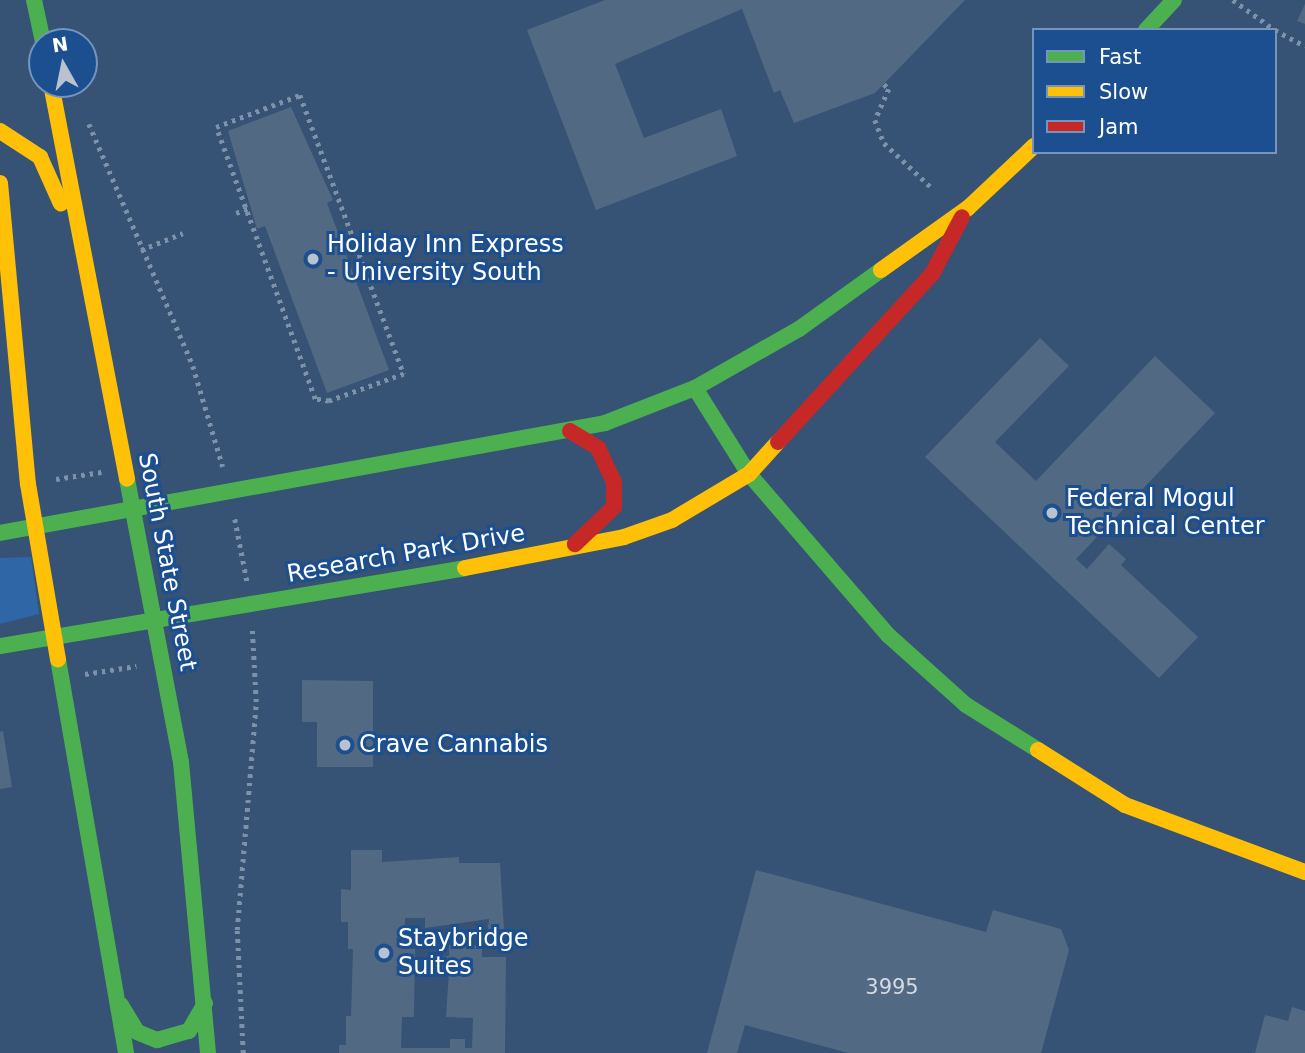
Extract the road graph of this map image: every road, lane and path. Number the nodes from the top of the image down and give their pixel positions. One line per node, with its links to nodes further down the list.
1 (34, 0): 4 (street)
2 (1174, 0): 5 (street)
3 (1233, 0): 6 (path)
4 (40, 28)
5 (1148, 28)
6 (1272, 28)
7 (1277, 31): 8 (path)
8 (1305, 46)
9 (884, 84): 15 (path)
10 (54, 98): 21 (street, South State Street)
11 (86, 113): 20 (path)
12 (0, 131): 21 (street)
13 (1032, 148): 17 (street, Research Park Drive)
14 (0, 183): 30 (street)
15 (933, 189)
16 (247, 208): 16 (path); 18 (path)
17 (968, 208): 22 (street, Research Park Drive); 25 (street, Research Park Drive)
18 (236, 213)
19 (183, 233): 20 (path)
20 (141, 250): 26 (path)
21 (110, 387): 28 (street, South State Street)
22 (695, 388): 23 (street, Research Park Drive); 25 (street)
23 (570, 431): 28 (street, Research Park Drive); 32 (street)
24 (112, 470): 27 (path)
25 (749, 474): 32 (street, Research Park Drive); 40 (street)
26 (225, 475)
27 (56, 479)
28 (134, 510): 30 (street, Research Park Drive); 34 (street, South State Street)
29 (235, 519): 33 (path)
30 (37, 527): 31 (street, Research Park Drive); 36 (street)
31 (0, 533)
32 (569, 548): 34 (street, Research Park Drive)
33 (247, 582)
34 (155, 621): 36 (street, Research Park Drive); 42 (street, South State Street)
35 (252, 626): 45 (path)
36 (56, 637): 37 (street, Research Park Drive); 41 (street)
37 (0, 646)
38 (143, 665): 39 (path)
39 (82, 674)
40 (1305, 872)
41 (116, 991): 42 (street); 43 (street)
42 (205, 1003): 44 (street, South State Street)
43 (126, 1053)
44 (208, 1053)
45 (243, 1053)

